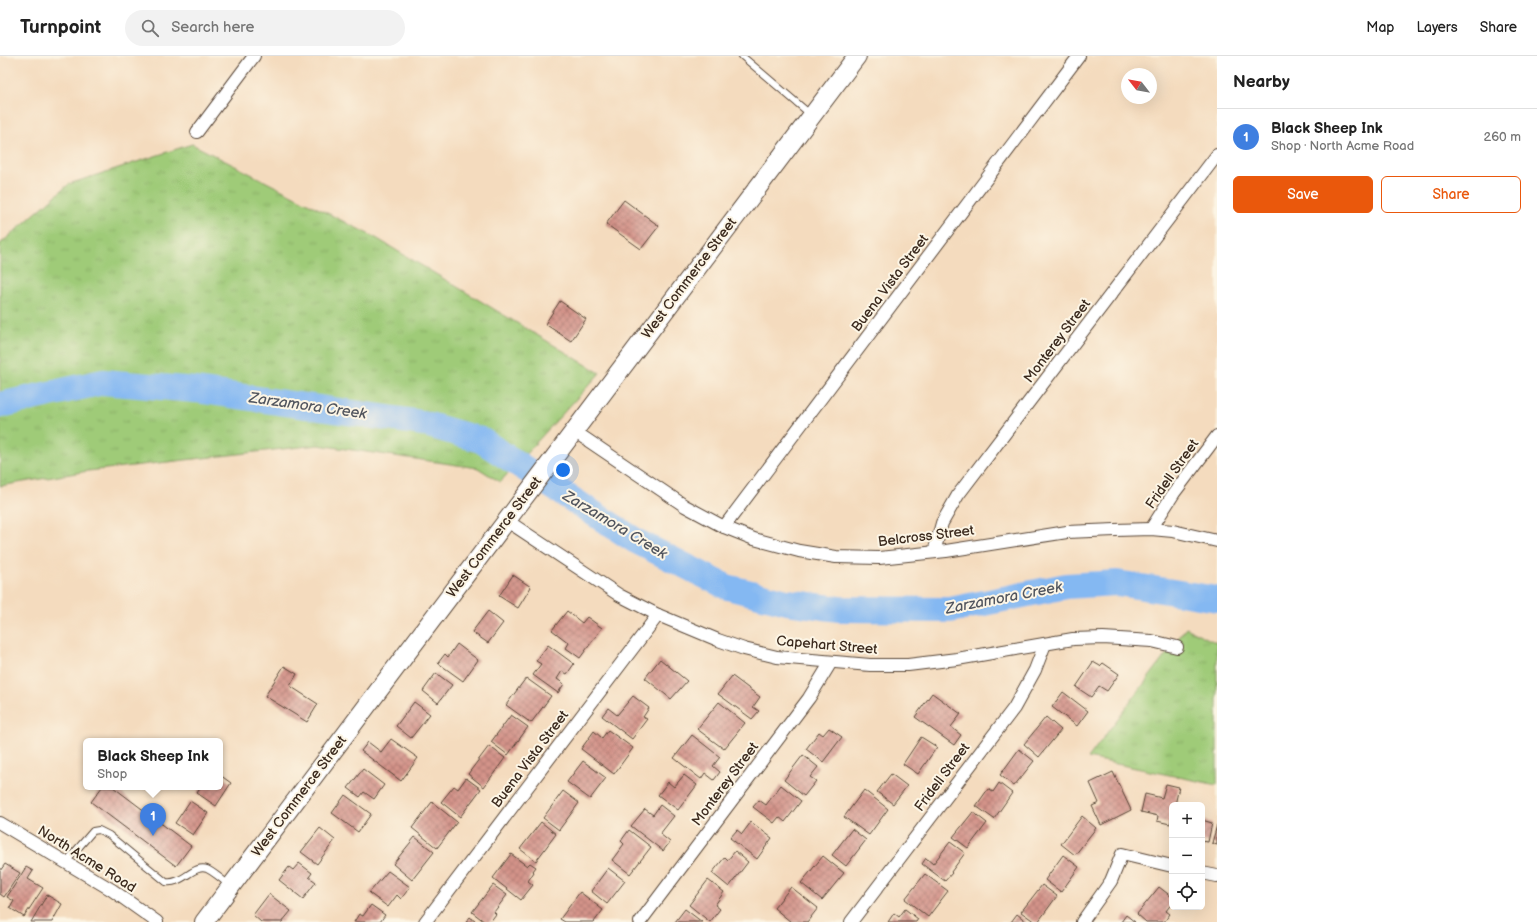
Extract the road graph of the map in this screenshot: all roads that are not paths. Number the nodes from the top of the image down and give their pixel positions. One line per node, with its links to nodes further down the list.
1 (254, 56): 6 (street)
2 (742, 56): 5 (lane)
3 (856, 56): 5 (main road, West Commerce Street)
4 (1080, 56): 11 (street, Buena Vista Street)
5 (812, 116): 8 (main road, West Commerce Street)
6 (197, 132)
7 (1217, 155): 14 (street, Monterey Street)
8 (574, 431): 10 (main road, West Commerce Street); 11 (street, Belcross Street)
9 (1217, 436): 12 (street, Fridell Street)
10 (506, 520): 15 (street, Capehart Street); 24 (main road, West Commerce Street)
11 (724, 527): 14 (street, Belcross Street)
12 (1151, 529): 13 (street, Belcross Street); 14 (street, Belcross Street)
13 (1217, 541)
14 (934, 552)
15 (658, 615): 18 (street, Capehart Street); 27 (street, Buena Vista Street)
16 (1045, 644): 17 (street, Capehart Street); 18 (street, Capehart Street); 29 (street, Fridell Street)
17 (1177, 647)
18 (831, 662): 28 (street, Monterey Street)
19 (0, 823): 20 (street, North Acme Road)
20 (66, 862): 24 (lane); 25 (street, North Acme Road)
21 (1169, 865): 30 (street)
22 (1205, 874): 23 (street)
23 (1217, 876)
24 (231, 886): 26 (main road, West Commerce Street)
25 (157, 922)
26 (204, 922)
27 (425, 922)
28 (640, 922)
29 (851, 922)
30 (1082, 922)

